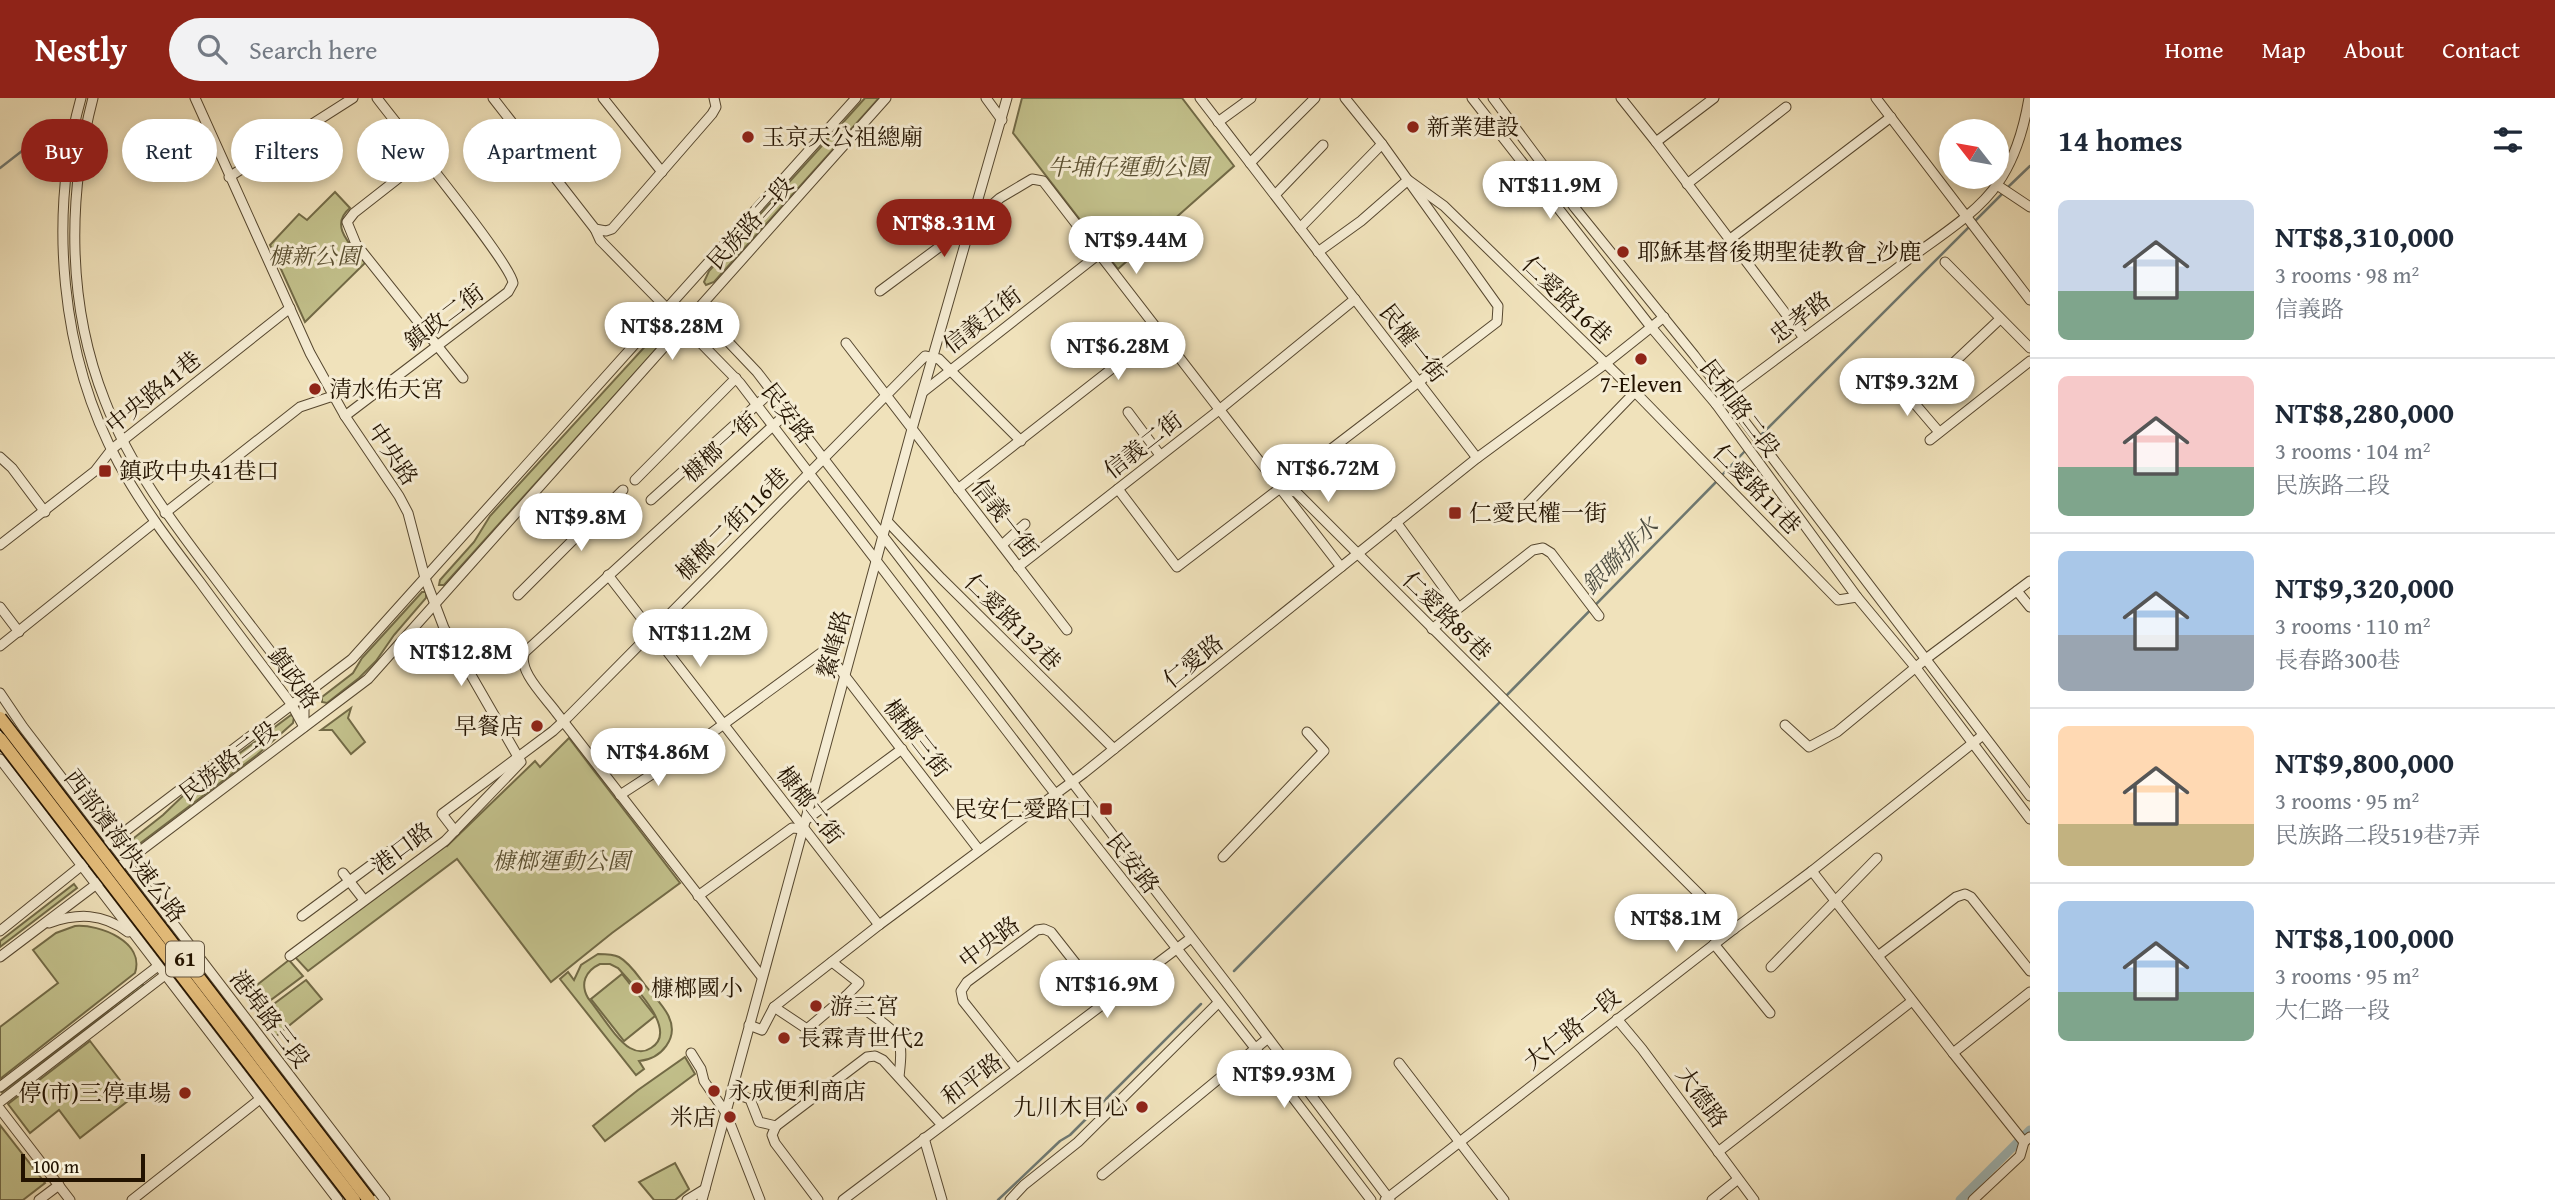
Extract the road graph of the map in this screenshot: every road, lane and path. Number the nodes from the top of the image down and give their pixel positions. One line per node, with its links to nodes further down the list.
1 (81, 98): 93 (street, 鎮政路)
2 (93, 98): 90 (street, 鎮政路)
3 (195, 98): 34 (street, 中央路)
4 (354, 98): 34 (street)
5 (377, 98): 25 (street, 鎮政二街)
6 (493, 98): 46 (street, 民安路)
7 (603, 98): 33 (street)
8 (714, 98): 33 (street)
9 (856, 98): 54 (street, 民族路二段)
10 (886, 98): 56 (street, 民族路二段)
11 (986, 98): 26 (street)
12 (1007, 98): 26 (street, 鰲峰路)
13 (1200, 98): 27 (street, 民權一街)
14 (1251, 98): 27 (street)
15 (1315, 98): 31 (street)
16 (1345, 98): 29 (street)
17 (1472, 98): 60 (street, 民和路二段)
18 (1493, 98): 57 (street, 民和路二段)
19 (1620, 98): 28 (street)
20 (1714, 98): 28 (street)
21 (1877, 98): 24 (street)
22 (2029, 98): 32 (street, 忠孝路)
23 (1786, 107): 38 (street)
24 (1891, 117): 43 (street); 47 (street)
25 (393, 119)
26 (1002, 120): 44 (street, 鰲峰路)
27 (1219, 122): 31 (street, 民權一街)
28 (1656, 142): 38 (street)
29 (1382, 144): 35 (street); 45 (street)
30 (1323, 145): 41 (street)
31 (1250, 163): 41 (street, 民權一街)
32 (2009, 163)
33 (662, 172): 46 (street)
34 (229, 177): 55 (street, 中央路)
35 (1408, 180): 48 (street); 68 (street, 仁愛路16巷); 72 (street)
36 (394, 182): 64 (street)
37 (440, 182): 64 (street, 鎮政二街)
38 (1687, 184): 47 (street)
39 (1993, 189): 43 (street, 忠孝路)
40 (2003, 189): 42 (street)
41 (1275, 195): 45 (street, 民權一街)
42 (2030, 207)
43 (1965, 216): 53 (street); 62 (street, 忠孝路)
44 (969, 225): 49 (street); 51 (street); 66 (street, 鰲峰路)
45 (1300, 228): 48 (street, 民權一街)
46 (595, 229): 54 (street, 民安路)
47 (1729, 240): 62 (street)
48 (1318, 252): 52 (street, 民權一街)
49 (1099, 254): 61 (street); 69 (street, 信義五街)
50 (1945, 262): 58 (street)
51 (880, 291)
52 (1355, 299): 72 (street, 民權一街); 83 (street, 信義二街)
53 (2030, 300)
54 (668, 307): 56 (street); 59 (street, 民安路); 122 (street, 民族路二段)
55 (290, 308): 78 (street, 中央路); 90 (street, 中央路41巷)
56 (698, 310): 59 (street, 民族路二段); 74 (street, 民安路)
57 (1664, 317): 60 (street, 仁愛路); 79 (street, 民和路二段)
58 (2000, 319): 65 (street); 80 (street)
59 (686, 325): 70 (street, 民安路); 127 (street, 民族路二段)
60 (1651, 327): 68 (street, 仁愛路); 81 (street, 民和路二段)
61 (1160, 331): 83 (street); 92 (street)
62 (1804, 338): 79 (street, 忠孝路)
63 (846, 343): 77 (street)
64 (438, 347): 71 (street); 86 (street, 鎮政二街)
65 (2030, 348)
66 (932, 358): 69 (street); 75 (street, 鰲峰路); 77 (street, 槺榔二街116巷)
67 (2030, 361): 89 (street)
68 (1605, 364): 76 (street, 仁愛路11巷); 96 (street, 仁愛路)
69 (950, 370): 75 (street, 信義五街); 92 (street)
70 (736, 378): 82 (street, 民安路); 99 (street)
71 (463, 379)
72 (1419, 383): 96 (street, 民權一街); 102 (street)
73 (1898, 384): 80 (street)
74 (771, 392): 82 (street); 84 (street, 民安路)
75 (923, 392): 88 (street, 鰲峰路)
76 (1635, 392): 105 (street); 126 (street, 仁愛路11巷)
77 (886, 395): 88 (street); 97 (street, 槺榔二街116巷)
78 (333, 396): 86 (street, 中央路); 107 (street)
79 (1726, 396): 81 (street, 忠孝路); 112 (street, 民和路二段)
80 (1913, 401): 89 (street)
81 (1716, 404): 114 (street, 民和路二段)
82 (757, 405): 87 (street, 民安路); 104 (street)
83 (1219, 411): 94 (street, 信義二街); 102 (street)
84 (787, 412): 87 (street, 槺榔一街); 97 (street, 民安路)
85 (1128, 412): 94 (street)
86 (345, 416): 122 (street, 中央路)
87 (773, 425): 98 (street, 民安路); 121 (street, 槺榔一街)
88 (912, 429): 100 (street, 信義一街); 108 (street, 鰲峰路)
89 (1939, 432): 91 (street)
90 (123, 440): 93 (street, 中央路41巷); 107 (street, 鎮政路)
91 (1930, 440)
92 (1020, 441): 100 (street)
93 (112, 449): 106 (street, 中央路41巷); 109 (street, 鎮政路)
94 (1160, 455): 101 (street, 信義二街)
95 (0, 457): 106 (street)
96 (1477, 458): 110 (street, 仁愛路)
97 (823, 459): 98 (street, 槺榔二街116巷); 113 (street, 民安路)
98 (810, 473): 118 (street, 民安路); 135 (street, 槺榔二街116巷)
99 (635, 480)
100 (958, 489): 116 (street, 信義一街)
101 (1118, 489): 102 (street); 119 (street, 信義二街)
102 (1281, 489): 117 (street, 仁愛路85巷); 120 (street)
103 (623, 491): 125 (street)
104 (651, 500)
105 (1527, 503)
106 (45, 512): 115 (street, 中央路41巷)
107 (165, 513): 141 (street, 鎮政路)
108 (887, 521): 113 (street, 鰲峰路); 155 (street, 仁愛路132巷)
109 (155, 522): 134 (street); 143 (street, 鎮政路)
110 (1396, 522): 117 (street, 仁愛路); 129 (street)
111 (1025, 524): 116 (street)
112 (1826, 528): 114 (street); 137 (street, 民和路二段)
113 (882, 537): 118 (street, 鰲峰路); 158 (street, 民安路)
114 (1813, 537): 126 (street, 民和路二段)
115 (0, 545)
116 (1002, 545): 119 (street, 信義一街)
117 (1356, 555): 120 (street, 仁愛路); 132 (street, 仁愛路85巷)
118 (877, 561): 139 (street, 鰲峰路); 159 (street, 民安路)
119 (1018, 567): 133 (street, 信義一街)
120 (1341, 567): 155 (street, 仁愛路)
121 (608, 575): 135 (street, 槺榔二街); 145 (street, 槺榔一街)
122 (425, 578): 127 (street, 中央路); 141 (street, 民族路二段)
123 (2030, 581): 124 (street)
124 (2017, 591): 130 (street); 137 (street)
125 (518, 596)
126 (1857, 597): 138 (street, 民和路二段)
127 (435, 604): 149 (street, 民族路二段); 156 (street, 中央路)
128 (0, 607): 134 (street)
129 (1458, 607): 131 (street); 132 (street)
130 (2030, 607)
131 (1595, 611)
132 (1432, 629): 181 (street, 仁愛路85巷)
133 (1067, 630)
134 (19, 632): 136 (street)
135 (653, 632): 145 (street, 槺榔二街116巷); 146 (street, 槺榔二街)
136 (0, 646)
137 (1927, 658): 138 (street); 151 (street, 民和路二段)
138 (1916, 668): 147 (street); 153 (street, 民和路二段)
139 (846, 677): 146 (street, 槺榔三街); 154 (street, 槺榔三街); 163 (street, 鰲峰路)
140 (0, 693): 148 (street, 港埠路三段)
141 (304, 695): 143 (street, 民族路二段); 149 (street, 鎮政路)
142 (0, 702): 148 (street, 港埠路三段)
143 (292, 705): 149 (street, 鎮政路); 165 (street, 民族路二段)
144 (0, 718): 234 (highway, 西部濱海快速公路 / 61, bridge)
145 (564, 721): 156 (street); 160 (street, 槺榔一街)
146 (724, 724): 160 (street); 163 (street, 槺榔二街)
147 (1785, 725)
148 (23, 727): 165 (street, 港埠路三段)
149 (304, 727): 170 (street, 民族路二段)
150 (1307, 732): 168 (street)
151 (1983, 735): 153 (street, 大仁路一段); 161 (street, 民和路二段)
152 (0, 739): 233 (highway, 西部濱海快速公路 / 61, bridge)
153 (1973, 744): 162 (street, 民和路二段); 172 (street, 大仁路一段)
154 (902, 749): 163 (street); 167 (street, 槺榔三街)
155 (1114, 749): 158 (street, 仁愛路)
156 (518, 757): 164 (street, 港口路); 164 (street)
157 (0, 759): 171 (street)
158 (1071, 783): 159 (street, 仁愛路); 184 (street, 民安路)
159 (1055, 794): 167 (street, 仁愛路); 186 (street, 民安路)
160 (620, 795): 175 (street, 槺榔一街)
161 (2030, 796)
162 (2030, 819)
163 (806, 824): 175 (street); 179 (street, 槺榔二街); 195 (street, 鰲峰路)
164 (455, 831): 176 (street, 港口路)
165 (111, 842): 170 (street, 港埠路三段); 171 (street, 民族路二段)
166 (390, 850): 173 (street)
167 (979, 850): 179 (street, 仁愛路)
168 (1223, 858)
169 (1877, 858): 177 (street)
170 (127, 862): 174 (street, 民族路二段); 235 (street, 港埠路三段)
171 (83, 867): 174 (street); 182 (street, 民族路二段)
172 (1812, 871): 177 (street); 181 (street, 大仁路一段)
173 (346, 877): 176 (street); 178 (street)
174 (96, 884): 180 (street, 民族路二段); 183 (street)
175 (698, 896): 195 (street, 槺榔一街)
176 (365, 900): 187 (street, 港口路)
177 (1836, 903): 188 (street); 192 (street)
178 (302, 916)
179 (879, 925): 190 (street, 仁愛路)
180 (41, 926): 183 (street); 189 (street, 民族路二段)
181 (1734, 929): 185 (street, 大仁路一段)
182 (0, 931)
183 (137, 938): 191 (street)
184 (1191, 938): 186 (street, 和平路); 205 (street, 民安路)
185 (1714, 944): 202 (street); 203 (street, 大仁路一段)
186 (1176, 949): 199 (street, 和平路); 200 (street, 民安路)
187 (290, 956)
188 (1878, 956): 193 (street); 198 (street)
189 (0, 957)
190 (832, 962): 197 (street); 201 (street, 仁愛路)
191 (158, 966): 194 (street); 212 (street)
192 (1771, 967)
193 (2030, 971)
194 (165, 975): 214 (street); 215 (street)
195 (762, 977): 204 (street, 鰲峰路)
196 (2030, 992): 208 (street)
197 (846, 996): 201 (street); 211 (street)
198 (1912, 1001): 208 (street); 223 (street)
199 (1106, 1002): 210 (street, 和平路); 210 (street, 中央路)
200 (1218, 1003): 206 (street, 民安路); 242 (street)
201 (774, 1007): 204 (street, 仁愛路)
202 (1770, 1013)
203 (1617, 1019): 222 (street, 大仁路一段); 223 (street, 大德路)
204 (749, 1025): 213 (street, 鰲峰路)
205 (1267, 1039): 206 (street); 228 (street, 民安路)
206 (1255, 1048): 224 (street); 243 (street, 民安路)
207 (691, 1053): 217 (street)
208 (1953, 1053): 221 (street)
209 (1399, 1063): 222 (street)
210 (1017, 1069): 218 (street, 和平路)
211 (899, 1077): 218 (street); 219 (street)
212 (0, 1087)
213 (731, 1092): 217 (street, 鰲峰路); 219 (street)
214 (260, 1099): 231 (street); 232 (street)
215 (0, 1102)
216 (0, 1109): 226 (street)
217 (726, 1113): 227 (street, 鰲峰路); 238 (street)
218 (942, 1125): 220 (street, 和平路)
219 (775, 1126): 239 (street)
220 (925, 1138): 240 (street, 和平路); 241 (street)
221 (2027, 1140): 247 (street)
222 (1459, 1141): 228 (street, 大仁路一段); 244 (street)
223 (1718, 1152): 225 (street, 大德路)
224 (1102, 1175)
225 (1737, 1180): 245 (street); 246 (street, 大德路)
226 (59, 1185): 229 (street); 230 (street)
227 (705, 1189): 236 (street); 237 (street, 鰲峰路)
228 (1387, 1199)
229 (39, 1200)
230 (70, 1200)
231 (132, 1200)
232 (338, 1200)
233 (354, 1200)
234 (369, 1200)
235 (385, 1200)
236 (687, 1200)
237 (702, 1200)
238 (760, 1200)
239 (818, 1200)
240 (843, 1200)
241 (942, 1200)
242 (1010, 1200)
243 (1371, 1200)
244 (1504, 1200)
245 (1712, 1200)
246 (1754, 1200)
247 (1973, 1200)

